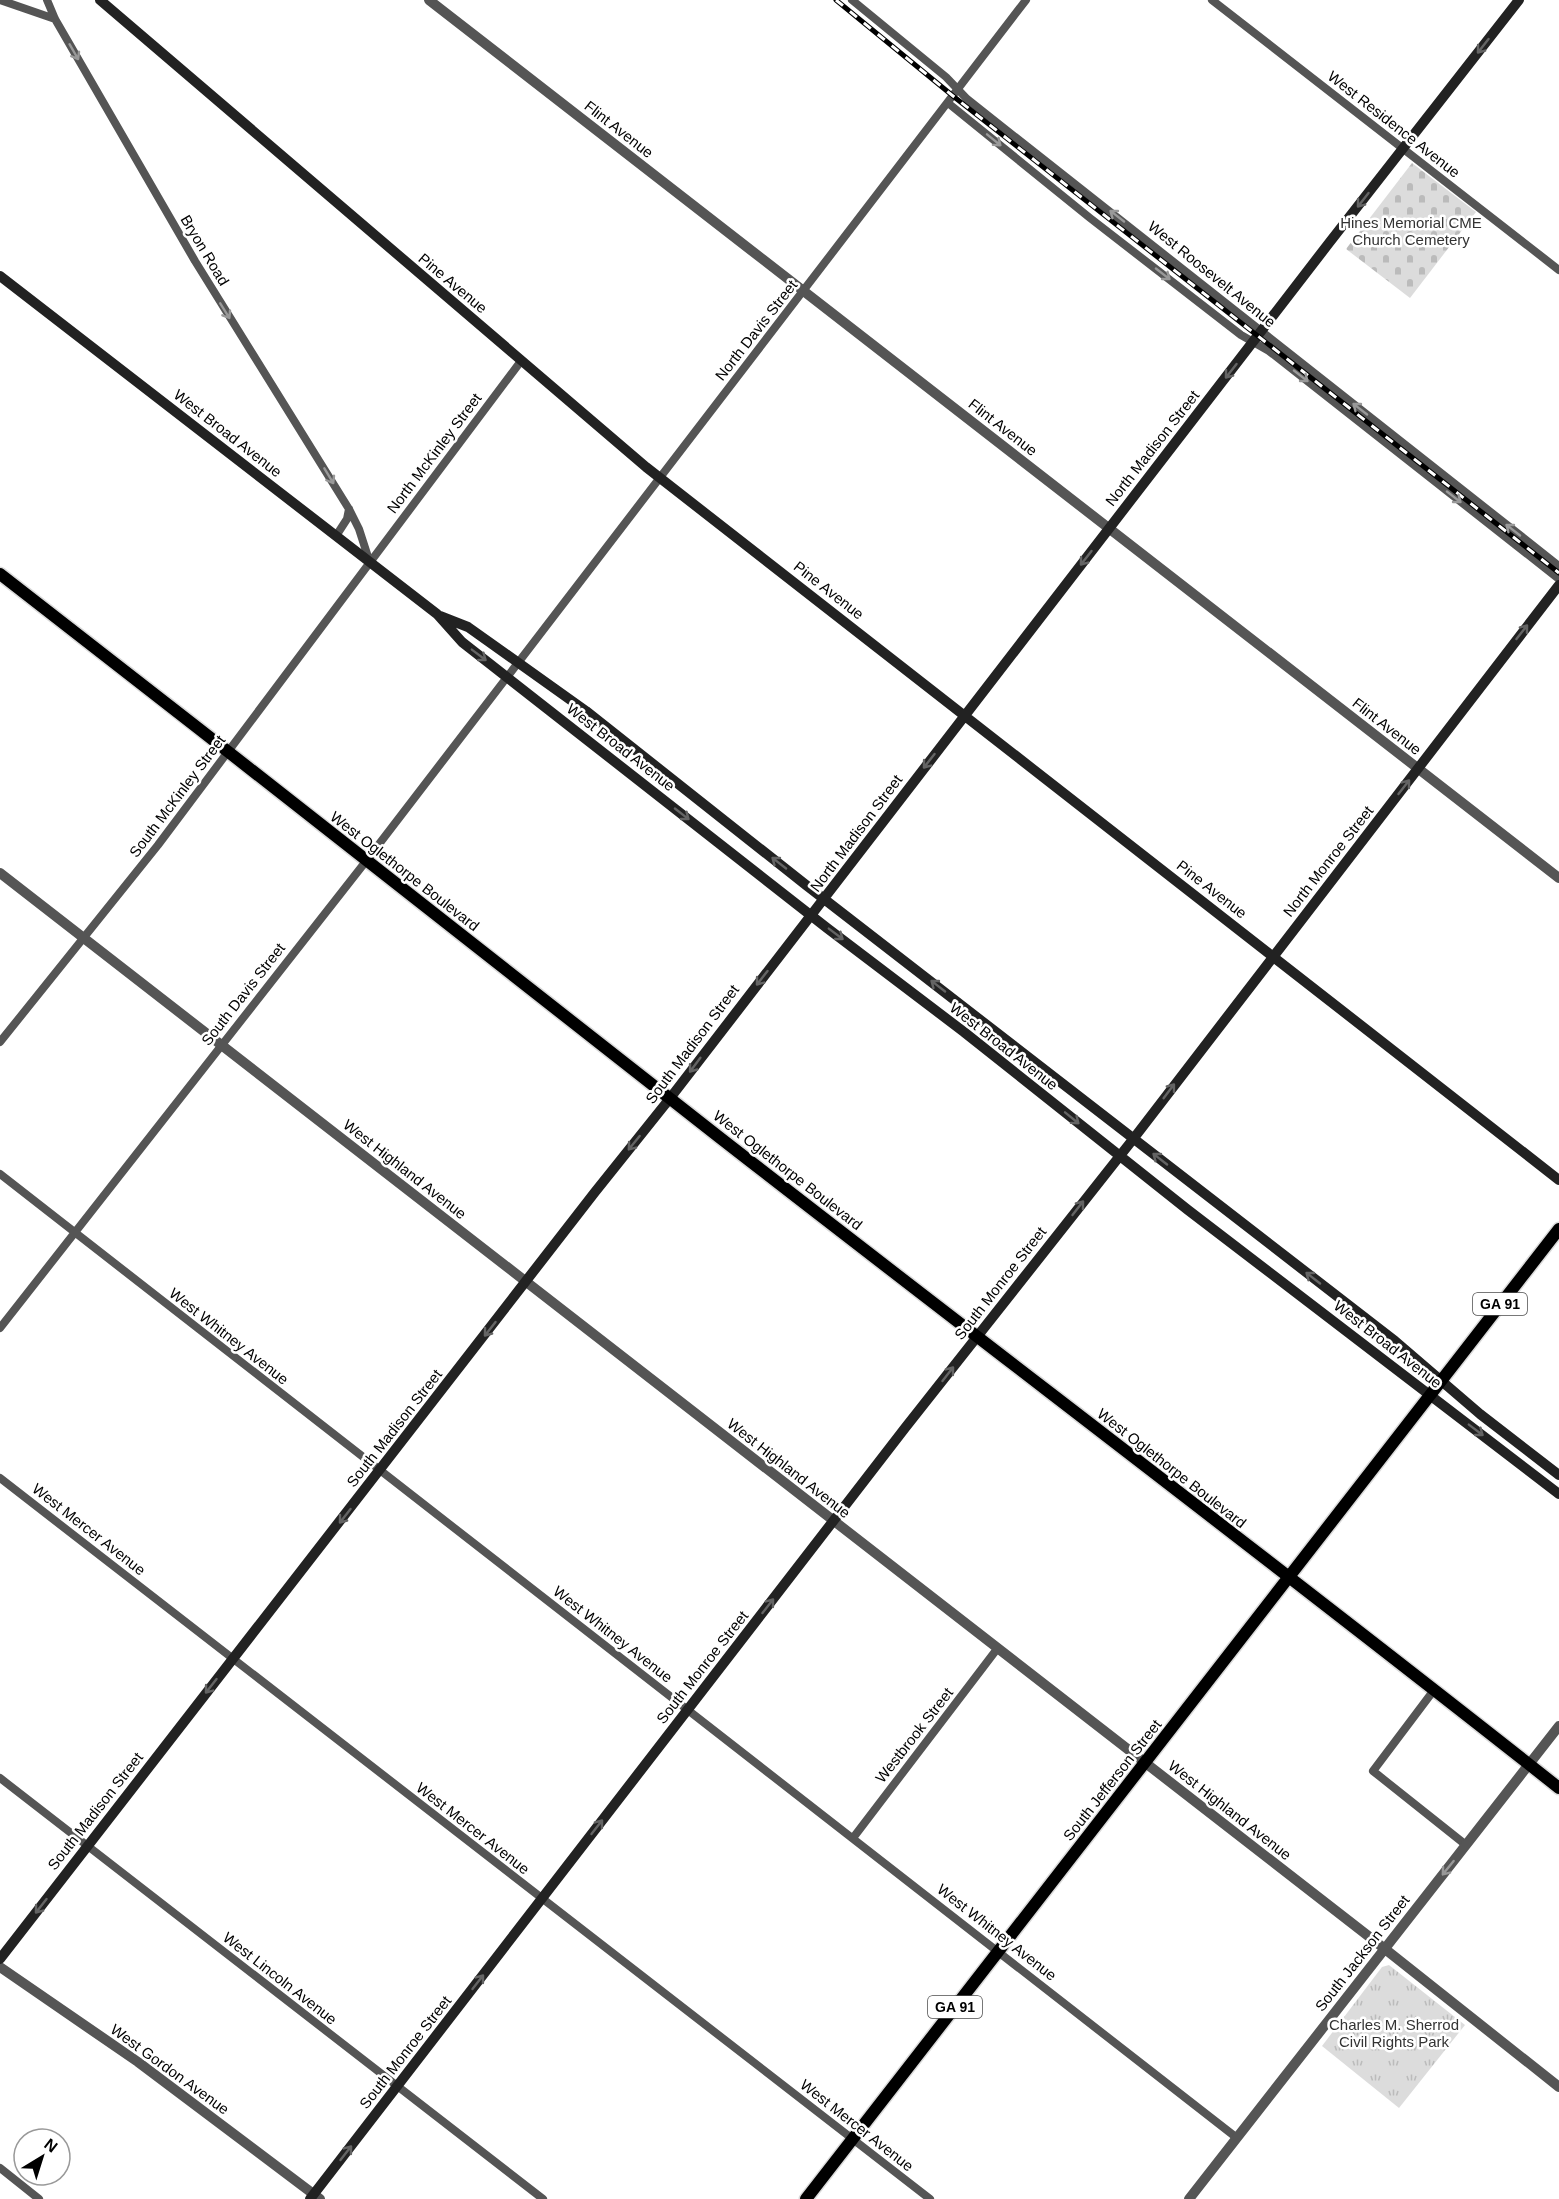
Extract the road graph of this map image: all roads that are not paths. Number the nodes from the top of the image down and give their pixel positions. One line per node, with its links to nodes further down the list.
1 (0, 0): 9 (street)
2 (47, 0): 9 (street, Bryon Road)
3 (100, 0): 18 (main road, Pine Avenue)
4 (429, 0): 15 (street, Flint Avenue)
5 (852, 0): 10 (street, West Roosevelt Avenue)
6 (1026, 0): 10 (street, North Davis Street)
7 (1212, 0): 12 (street, West Residence Avenue)
8 (1519, 0): 12 (main road, North Madison Street, one-way to 12)
9 (55, 19): 20 (street, Bryon Road, one-way to 20)
10 (958, 90): 11 (street, North Davis Street); 16 (street, West Roosevelt Avenue, one-way to 10)
11 (948, 103): 15 (street, North Davis Street); 17 (street, West Roosevelt Avenue, one-way to 17)
12 (1404, 148): 13 (street, West Residence Avenue); 16 (main road, North Madison Street, one-way to 16)
13 (1559, 270)
14 (0, 276): 22 (main road, West Broad Avenue)
15 (803, 291): 19 (street, North Davis Street); 21 (street, Flint Avenue)
16 (1262, 330): 17 (main road, North Madison Street); 24 (street, West Roosevelt Avenue, one-way to 16)
17 (1254, 342): 21 (main road, North Madison Street, one-way to 21); 26 (street, West Roosevelt Avenue, one-way to 26)
18 (521, 361): 19 (main road, Pine Avenue); 23 (street, North McKinley Street)
19 (659, 477): 29 (street, North Davis Street); 31 (main road, Pine Avenue)
20 (349, 509): 22 (street); 23 (street, Bryon Road)
21 (1109, 529): 31 (main road, North Madison Street, one-way to 31); 33 (street, Flint Avenue)
22 (336, 536): 23 (main road, West Broad Avenue)
23 (369, 562): 28 (main road, West Broad Avenue); 32 (street, South McKinley Street)
24 (1559, 566)
25 (0, 574): 32 (main road, West Oglethorpe Boulevard)
26 (1559, 579)
27 (1559, 585): 33 (main road, North Monroe Street, one-way to 27)
28 (437, 614): 29 (main road, West Broad Avenue); 30 (main road, West Broad Avenue, one-way to 30)
29 (518, 662): 30 (street, North Davis Street); 37 (main road, West Broad Avenue, one-way to 29)
30 (507, 676): 34 (street, South Davis Street); 38 (main road, West Broad Avenue, one-way to 38)
31 (965, 715): 37 (main road, North Madison Street, one-way to 37); 40 (main road, Pine Avenue)
32 (228, 751): 34 (main road, West Oglethorpe Boulevard); 39 (street, South McKinley Street)
33 (1418, 769): 36 (street, Flint Avenue); 40 (main road, North Monroe Street, one-way to 33)
34 (367, 859): 42 (street, South Davis Street); 43 (main road, West Oglethorpe Boulevard)
35 (0, 873): 39 (street, West Highland Avenue)
36 (1559, 878)
37 (825, 898): 38 (main road, North Madison Street); 44 (main road, West Broad Avenue, one-way to 37)
38 (811, 915): 43 (main road, South Madison Street, one-way to 43); 45 (main road, West Broad Avenue, one-way to 45)
39 (82, 937): 41 (street, South McKinley Street); 42 (street, West Highland Avenue)
40 (1274, 956): 44 (main road, North Monroe Street, one-way to 40); 47 (main road, Pine Avenue)
41 (0, 1042)
42 (221, 1045): 49 (street, South Davis Street); 50 (street, West Highland Avenue)
43 (671, 1097): 50 (main road, South Madison Street, one-way to 50); 52 (main road, West Oglethorpe Boulevard)
44 (1134, 1138): 45 (main road, North Monroe Street); 53 (main road, West Broad Avenue, one-way to 44)
45 (1119, 1156): 52 (main road, South Monroe Street, one-way to 45); 54 (main road, West Broad Avenue)
46 (0, 1174): 49 (street, West Whitney Avenue)
47 (1559, 1180)
48 (1559, 1229): 53 (main road, GA 91)
49 (75, 1232): 51 (street, South Davis Street); 55 (street, West Whitney Avenue)
50 (525, 1282): 55 (main road, South Madison Street, one-way to 55); 59 (street, West Highland Avenue)
51 (0, 1328)
52 (977, 1336): 59 (main road, South Monroe Street, one-way to 52); 60 (main road, West Oglethorpe Boulevard)
53 (1442, 1380): 54 (main road, South Jefferson Street / GA 91); 56 (main road, West Broad Avenue)
54 (1430, 1395): 58 (main road, West Broad Avenue, one-way to 58); 60 (main road, South Jefferson Street / GA 91)
55 (381, 1470): 62 (main road, South Madison Street, one-way to 62); 64 (street, West Whitney Avenue)
56 (1559, 1475)
57 (0, 1478): 62 (street, West Mercer Avenue)
58 (1559, 1494)
59 (833, 1522): 61 (street, West Highland Avenue); 64 (main road, South Monroe Street, one-way to 59)
60 (1290, 1578): 63 (main road, West Oglethorpe Boulevard); 66 (main road, South Jefferson Street / GA 91)
61 (998, 1649): 66 (street, West Highland Avenue); 70 (street, Westbrook Street)
62 (234, 1658): 72 (main road, South Madison Street, one-way to 72); 73 (street, West Mercer Avenue)
63 (1434, 1690): 67 (main road, West Oglethorpe Boulevard); 71 (street)
64 (688, 1710): 70 (street, West Whitney Avenue); 73 (main road, South Monroe Street, one-way to 64)
65 (1559, 1726): 67 (street, South Jackson Street)
66 (1144, 1764): 74 (street, West Highland Avenue); 75 (main road, South Jefferson Street / GA 91)
67 (1529, 1764): 69 (main road, West Oglethorpe Boulevard); 71 (street, South Jackson Street)
68 (0, 1778): 72 (street, West Lincoln Avenue)
69 (1559, 1788)
70 (853, 1838): 75 (street, West Whitney Avenue)
71 (1466, 1845): 74 (street, South Jackson Street, one-way to 74)
72 (88, 1846): 76 (main road, South Madison Street, one-way to 76); 78 (street, West Lincoln Avenue)
73 (542, 1899): 78 (main road, South Monroe Street, one-way to 73); 80 (street, West Mercer Avenue)
74 (1385, 1949): 79 (street, West Highland Avenue); 81 (street, South Jackson Street)
75 (999, 1951): 80 (main road, South Jefferson Street / GA 91); 81 (street, West Whitney Avenue)
76 (0, 1959)
77 (0, 1966): 83 (street, West Gordon Avenue)
78 (398, 2086): 83 (main road, South Monroe Street, one-way to 78); 85 (street, West Lincoln Avenue)
79 (1559, 2087)
80 (852, 2138): 86 (main road, South Jefferson Street / GA 91); 87 (street, West Mercer Avenue)
81 (1237, 2138): 88 (street, South Jackson Street)
82 (0, 2168): 84 (street)
83 (315, 2198)
84 (39, 2199)
85 (543, 2199)
86 (806, 2199)
87 (930, 2199)
88 (1190, 2199)

